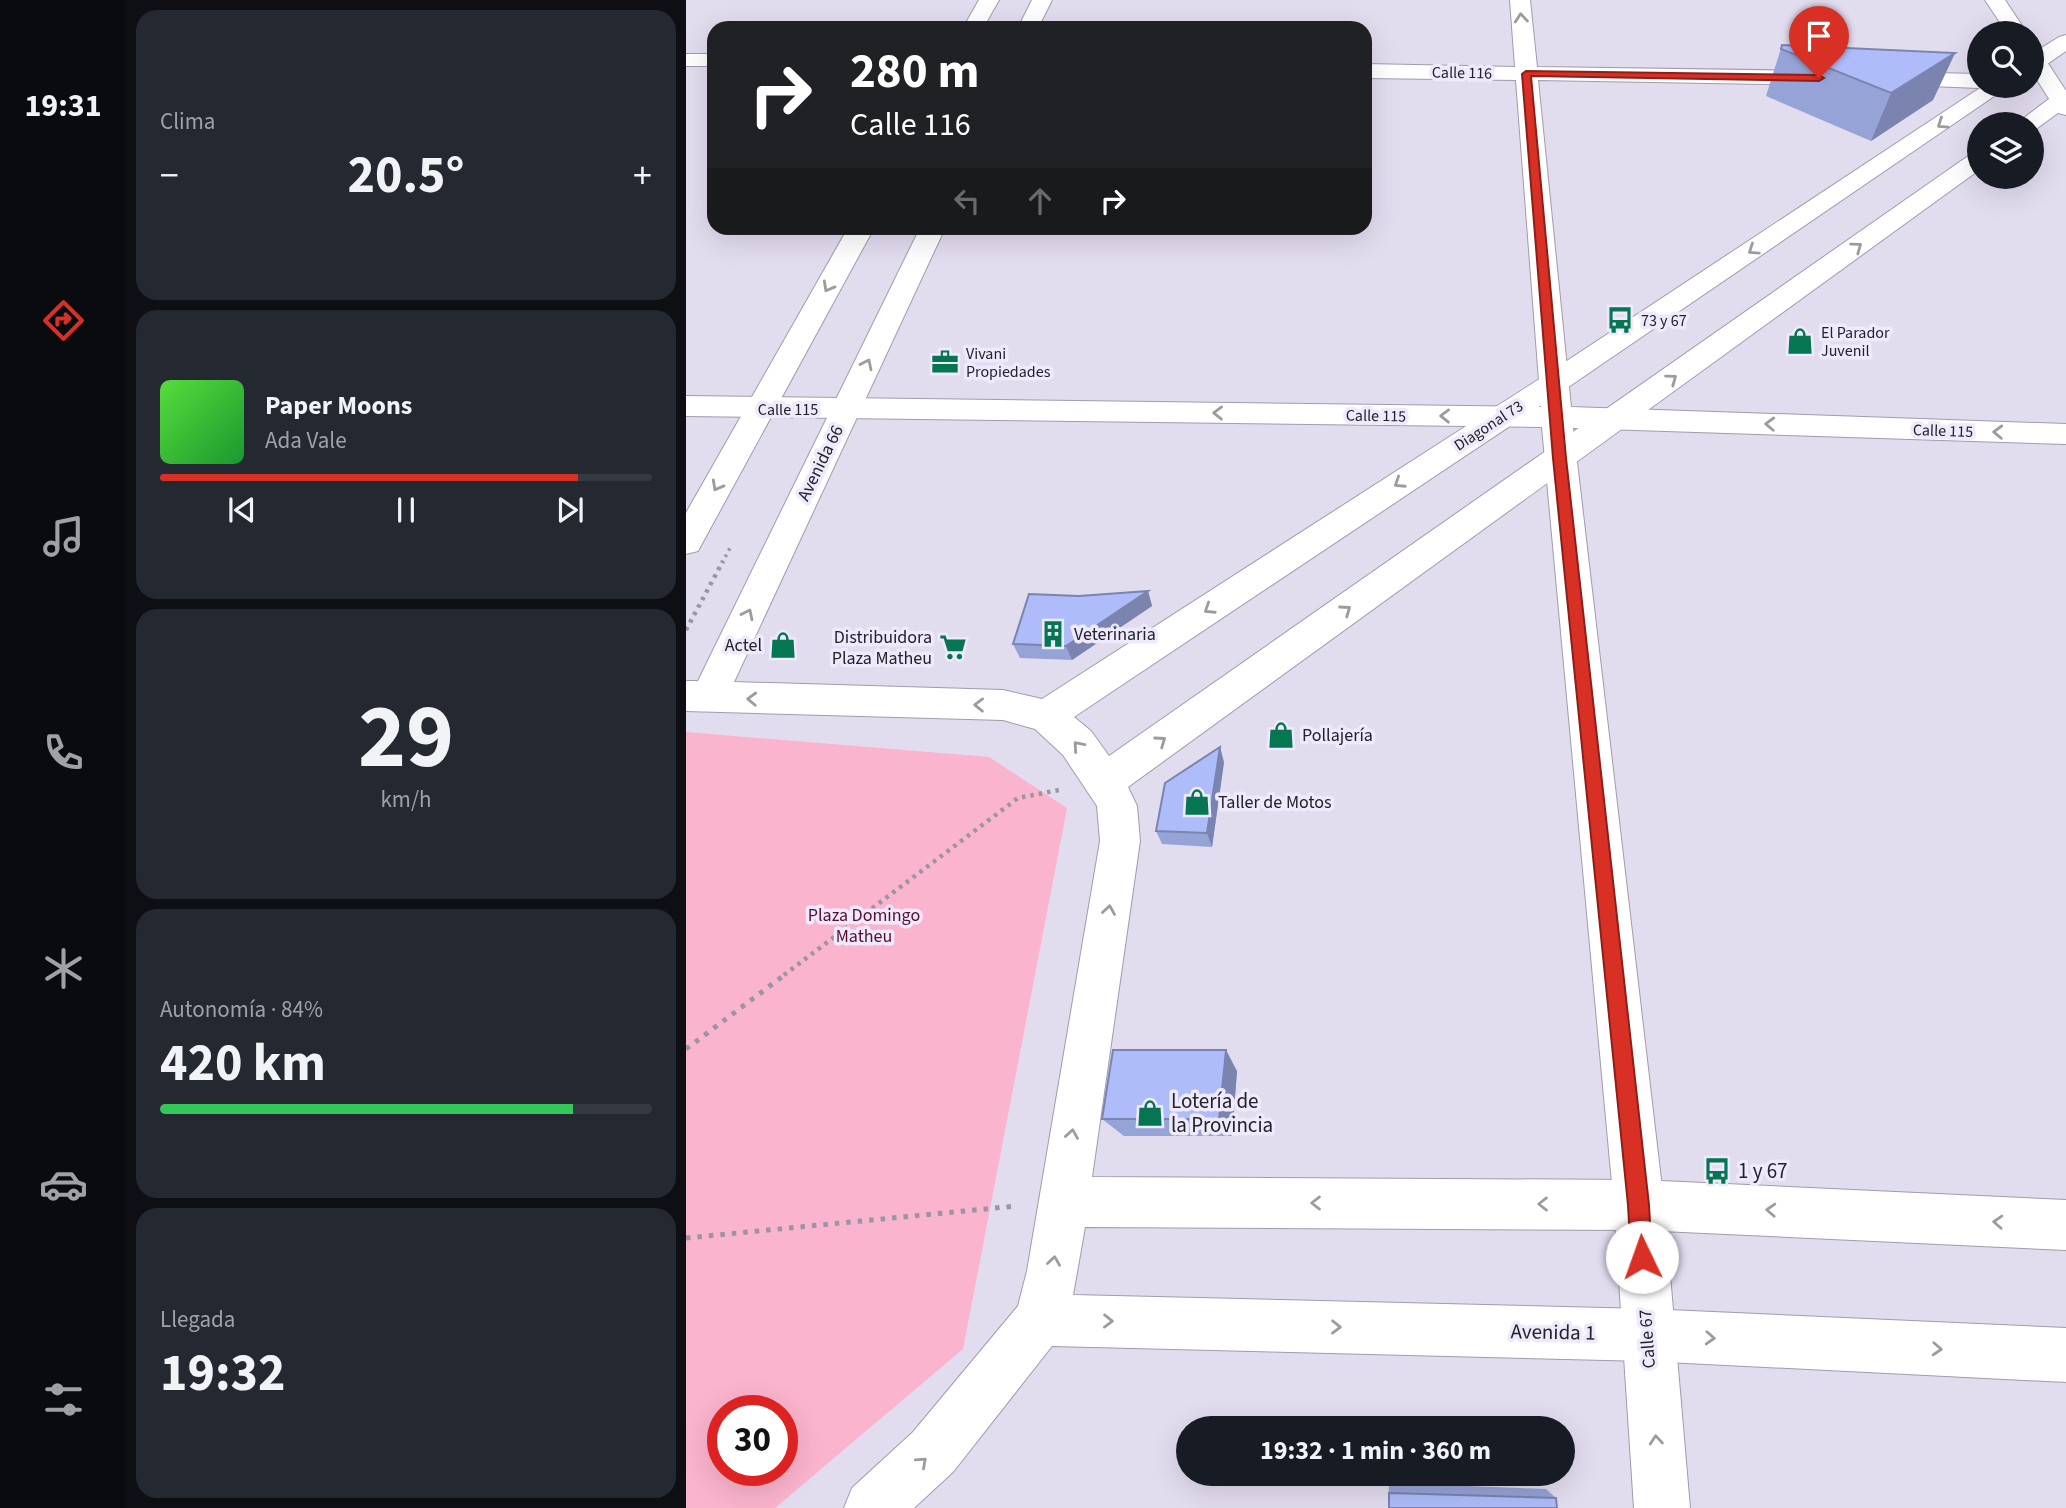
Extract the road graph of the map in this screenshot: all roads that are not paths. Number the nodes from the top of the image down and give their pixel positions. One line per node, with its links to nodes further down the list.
1 (989, 0): 5 (main road)
2 (1042, 0): 6 (main road)
3 (1520, 0): 12 (main road, Calle 67, one-way to 3)
4 (1995, 0): 7 (main road)
5 (977, 21)
6 (1032, 21)
7 (2009, 21)
8 (2066, 41): 16 (main road)
9 (686, 60): 10 (main road)
10 (707, 60)
11 (1372, 71): 12 (main road, Calle 116)
12 (1526, 74): 13 (main road, Calle 116); 22 (main road, Calle 67)
13 (1842, 79)
14 (1869, 79): 15 (main road)
15 (1967, 81)
16 (2049, 81): 18 (main road)
17 (1981, 98): 22 (main road, one-way to 22)
18 (2034, 112)
19 (1967, 168): 27 (main road, one-way to 19)
20 (857, 235): 25 (main road, one-way to 25)
21 (929, 235): 24 (main road, Avenida 66, one-way to 21)
22 (1555, 400): 26 (main road, Calle 115); 27 (main road, Calle 115); 29 (main road, Calle 67)
23 (686, 406): 25 (main road, Calle 115)
24 (846, 408): 25 (main road, Calle 115); 26 (main road, Calle 115, one-way to 24); 31 (main road, Avenida 66, one-way to 24)
25 (760, 409): 30 (main road, one-way to 30)
26 (1501, 416): 32 (main road, Diagonal 73, one-way to 32)
27 (1617, 418): 28 (main road, Calle 115, one-way to 27); 29 (main road)
28 (2066, 434)
29 (1560, 458): 33 (main road, one-way to 29); 35 (main road, Calle 67)
30 (686, 542)
31 (697, 697): 32 (main road, one-way to 31)
32 (1046, 716): 33 (main road, one-way to 32)
33 (1105, 781): 34 (main road, one-way to 33)
34 (1062, 1202): 35 (main road, one-way to 34); 37 (main road, one-way to 34)
35 (1639, 1205): 36 (main road, one-way to 35); 38 (main road, Calle 67)
36 (2066, 1225)
37 (1040, 1320): 38 (main road, Avenida 1, one-way to 38); 40 (main road, one-way to 37)
38 (1646, 1335): 39 (main road, Avenida 1, one-way to 39); 41 (main road, Calle 67, one-way to 38)
39 (2066, 1355)
40 (872, 1508)
41 (1661, 1508)

